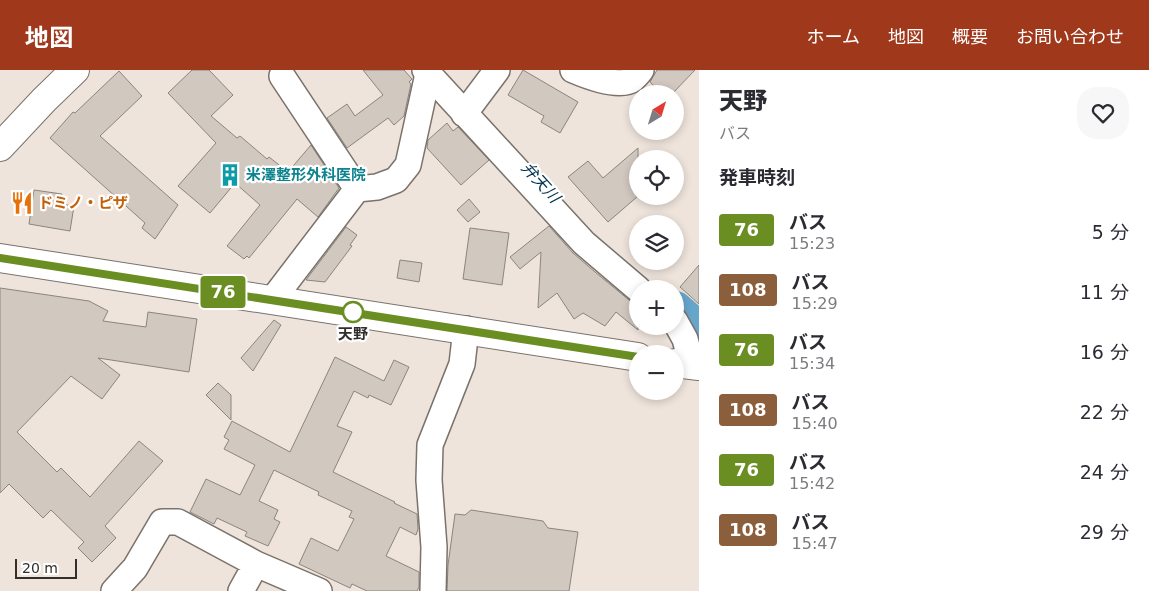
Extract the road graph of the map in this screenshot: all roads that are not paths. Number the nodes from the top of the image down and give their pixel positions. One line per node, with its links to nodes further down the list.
1 (76, 70): 8 (main road)
2 (497, 70): 7 (street)
3 (573, 70): 4 (street)
4 (642, 70)
5 (427, 72): 7 (street); 9 (street)
6 (282, 76): 9 (street)
7 (464, 114): 11 (street)
8 (0, 147)
9 (356, 189): 12 (street)
10 (0, 258): 12 (main road)
11 (629, 282)
12 (273, 300): 13 (main road)
13 (466, 330): 15 (main road); 21 (street)
14 (683, 335): 16 (street)
15 (629, 356)
16 (689, 365)
17 (256, 564): 18 (street); 19 (street); 20 (street)
18 (114, 591)
19 (241, 591)
20 (319, 591)
21 (432, 591)

